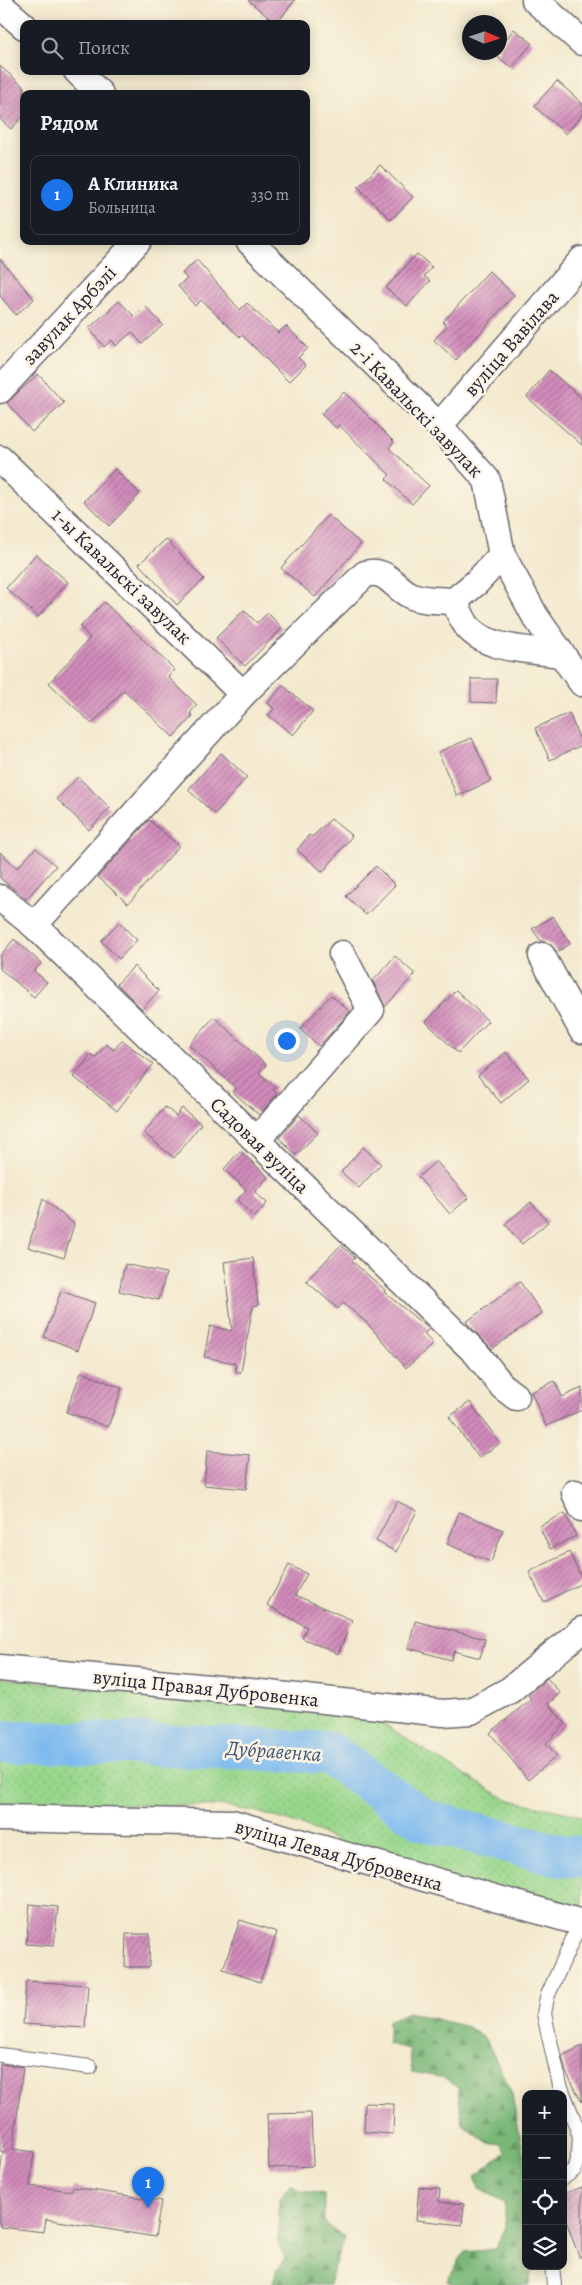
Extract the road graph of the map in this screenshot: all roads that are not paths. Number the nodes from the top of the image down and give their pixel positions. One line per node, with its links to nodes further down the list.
1 (536, 0): 4 (street)
2 (0, 5): 3 (street)
3 (20, 22)
4 (582, 42)
5 (81, 75): 6 (street)
6 (96, 90)
7 (134, 245): 10 (street, завулак Арбэлі)
8 (253, 245): 11 (street, 2-і Кавальскі завулак)
9 (582, 260): 11 (street, вуліца Вавілава)
10 (0, 390)
11 (439, 426): 13 (street, 2-і Кавальскі завулак)
12 (0, 458): 17 (street, 1-ы Кавальскі завулак)
13 (502, 555): 14 (street); 15 (street, 2-і Кавальскі завулак)
14 (454, 601): 15 (street); 17 (street)
15 (560, 654): 16 (street, 2-і Кавальскі завулак)
16 (582, 683)
17 (243, 694): 19 (street)
18 (0, 898): 19 (street, Садовая вуліца)
19 (34, 925): 23 (street, Садовая вуліца)
20 (342, 954): 23 (street)
21 (542, 956): 22 (street)
22 (582, 1030)
23 (256, 1141): 24 (street, Садовая вуліца)
24 (516, 1398)
25 (582, 1630): 26 (street, вуліца Правая Дубровенка)
26 (0, 1668)
27 (1, 1822): 28 (street, вуліца Левая Дубровенка)
28 (581, 1923): 31 (lane)
29 (0, 2054): 30 (lane)
30 (90, 2067)
31 (567, 2175)
32 (552, 2270): 33 (lane)
33 (554, 2285)

